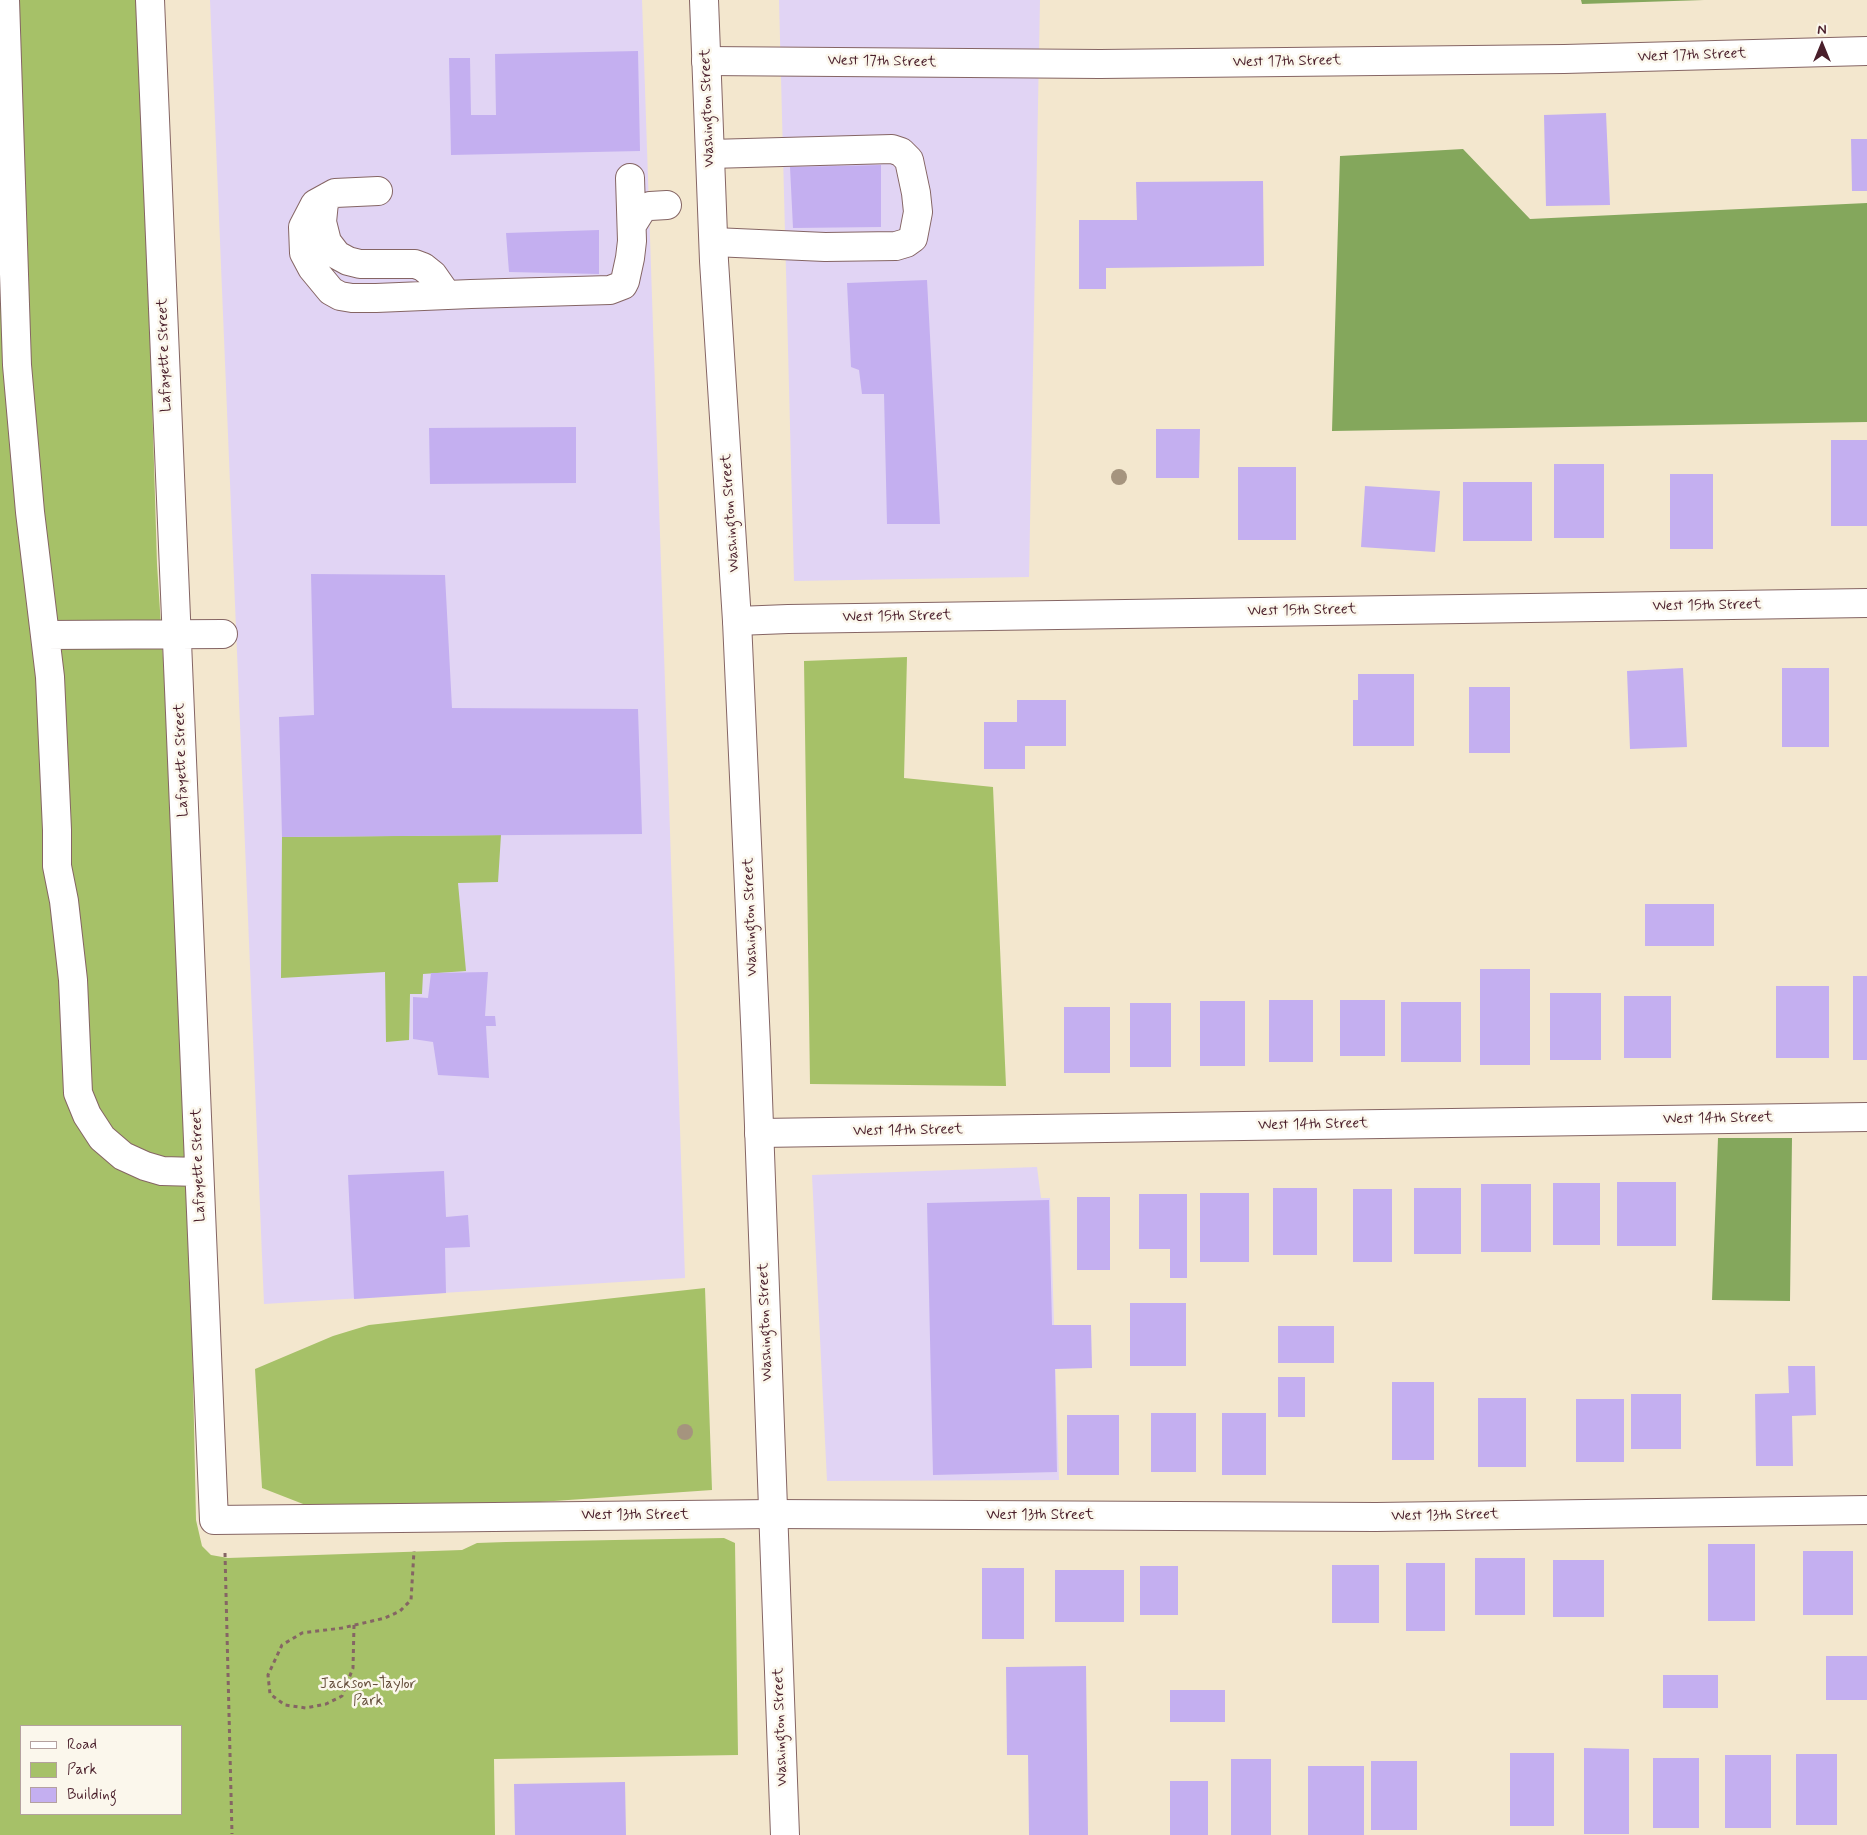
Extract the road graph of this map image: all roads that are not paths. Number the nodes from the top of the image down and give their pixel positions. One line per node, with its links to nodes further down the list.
1 (5, 0): 18 (street)
2 (150, 0): 16 (street, Lafayette Street)
3 (704, 0): 5 (street, Washington Street)
4 (1867, 51): 5 (street, West 17th Street)
5 (706, 61): 6 (street, Washington Street)
6 (710, 154): 12 (street, Washington Street); 12 (street)
7 (630, 178): 11 (street)
8 (378, 191): 9 (street)
9 (328, 197): 13 (street); 13 (street)
10 (667, 205): 11 (street)
11 (632, 225): 13 (street)
12 (714, 242): 15 (street, Washington Street)
13 (447, 295)
14 (1867, 603): 15 (street, West 15th Street)
15 (738, 621): 20 (street, Washington Street)
16 (177, 634): 17 (street); 18 (street); 21 (street, Lafayette Street)
17 (223, 634)
18 (45, 635): 21 (street)
19 (1867, 1117): 20 (street, West 14th Street)
20 (759, 1133): 23 (street, Washington Street)
21 (199, 1172): 24 (street, Lafayette Street)
22 (1867, 1510): 23 (street, West 13th Street)
23 (773, 1514): 24 (street, West 13th Street); 25 (street, Washington Street)
24 (219, 1520)
25 (785, 1835)

